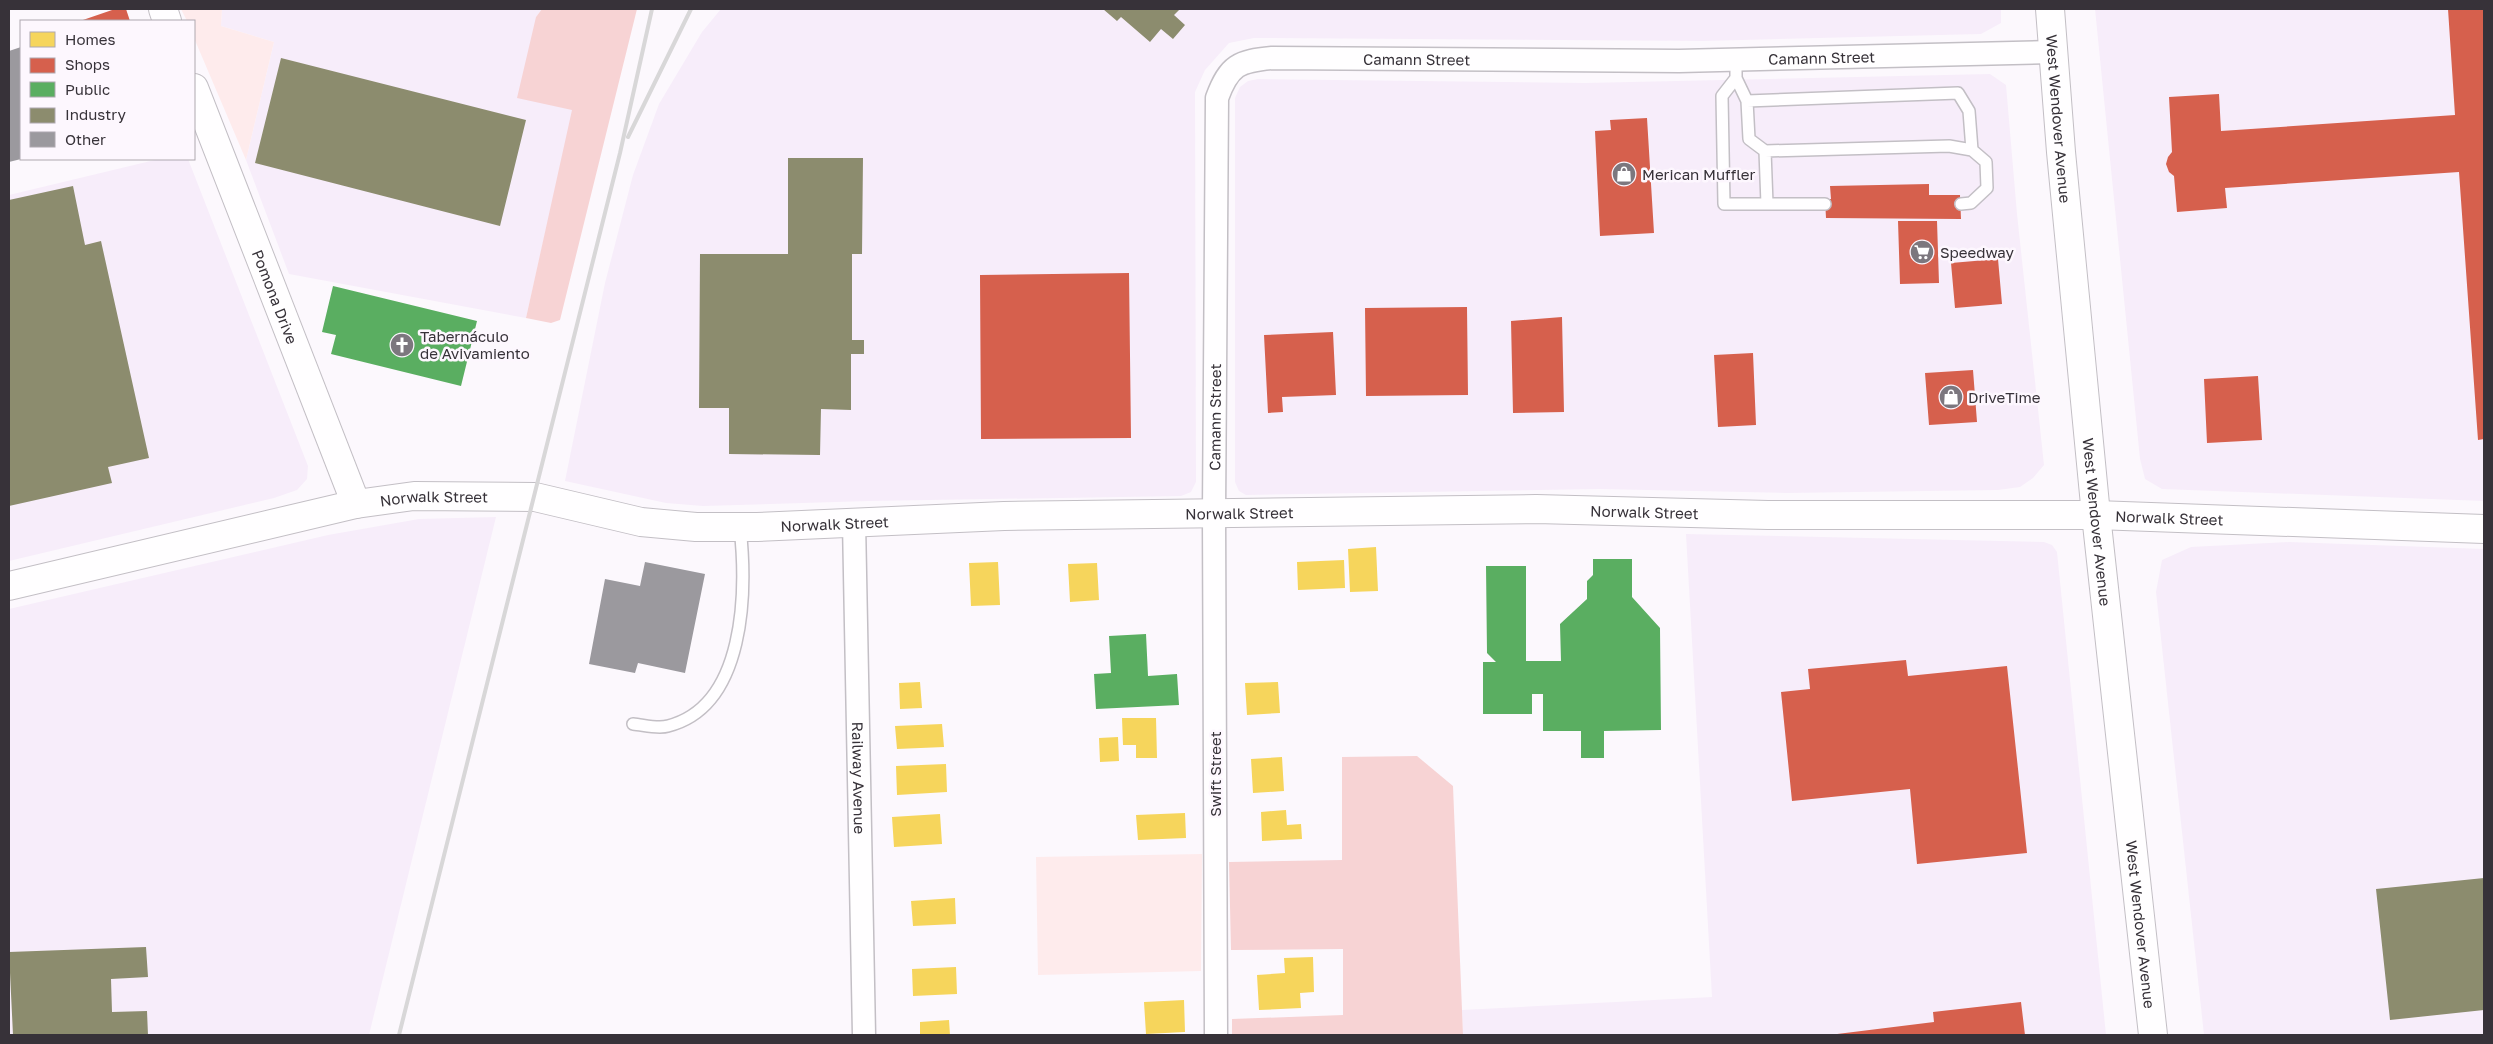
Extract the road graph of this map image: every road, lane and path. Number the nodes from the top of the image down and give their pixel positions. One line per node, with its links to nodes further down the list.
1 (2050, 9): 2 (main road, West Wendover Avenue)
2 (2052, 52): 3 (street, Camann Street); 13 (main road, West Wendover Avenue)
3 (1736, 69): 5 (lane); 8 (lane); 12 (street, Camann Street)
4 (195, 91): 11 (main road, Pomona Drive)
5 (1746, 101): 6 (lane); 7 (lane)
6 (1972, 150): 7 (lane); 10 (lane)
7 (1765, 151): 8 (lane)
8 (1767, 204): 9 (lane)
9 (1825, 204)
10 (1960, 204)
11 (356, 504): 15 (main road, Norwalk Street); 17 (main road, Norwalk Street)
12 (1214, 513): 13 (main road, Norwalk Street); 14 (main road, Norwalk Street); 20 (street, Swift Street)
13 (2096, 515): 16 (main road, Norwalk Street); 21 (main road, West Wendover Avenue)
14 (854, 522): 15 (main road, Norwalk Street); 19 (street, Railway Avenue)
15 (740, 527): 18 (lane)
16 (2484, 529)
17 (9, 586)
18 (634, 724)
19 (864, 1035)
20 (1216, 1035)
21 (2153, 1035)

